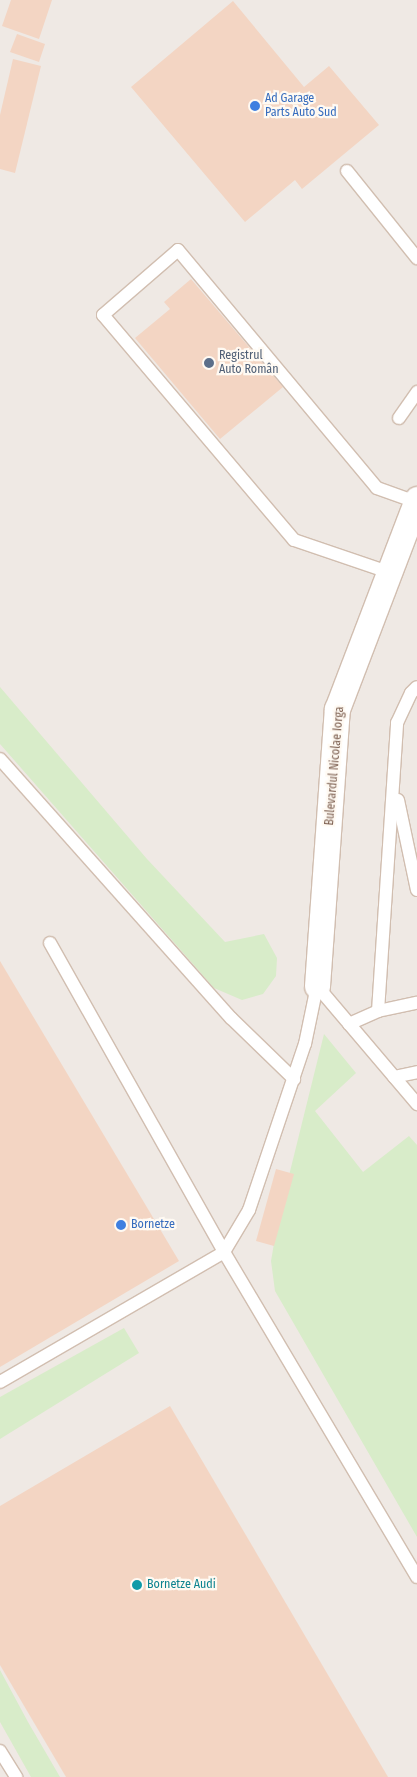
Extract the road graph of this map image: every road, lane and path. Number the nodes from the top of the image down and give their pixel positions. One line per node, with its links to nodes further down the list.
1 (347, 171): 2 (lane)
2 (417, 258)
3 (417, 392): 4 (lane)
4 (400, 418)
5 (416, 500): 6 (street, Bulevardul Nicolae Iorga); 6 (lane)
6 (388, 572): 12 (street, Bulevardul Nicolae Iorga)
7 (417, 687): 9 (lane)
8 (0, 760): 18 (lane)
9 (394, 784): 10 (lane); 14 (lane)
10 (417, 890)
11 (50, 943): 20 (lane)
12 (317, 986): 15 (lane); 18 (lane)
13 (417, 1003): 14 (lane)
14 (378, 1011): 15 (lane)
15 (350, 1024): 17 (lane)
16 (417, 1072): 17 (lane)
17 (394, 1077): 19 (lane)
18 (294, 1079): 20 (lane)
19 (417, 1104)
20 (224, 1252): 21 (lane); 22 (lane)
21 (0, 1382)
22 (417, 1577)
23 (0, 1752): 24 (lane)
24 (16, 1777)

